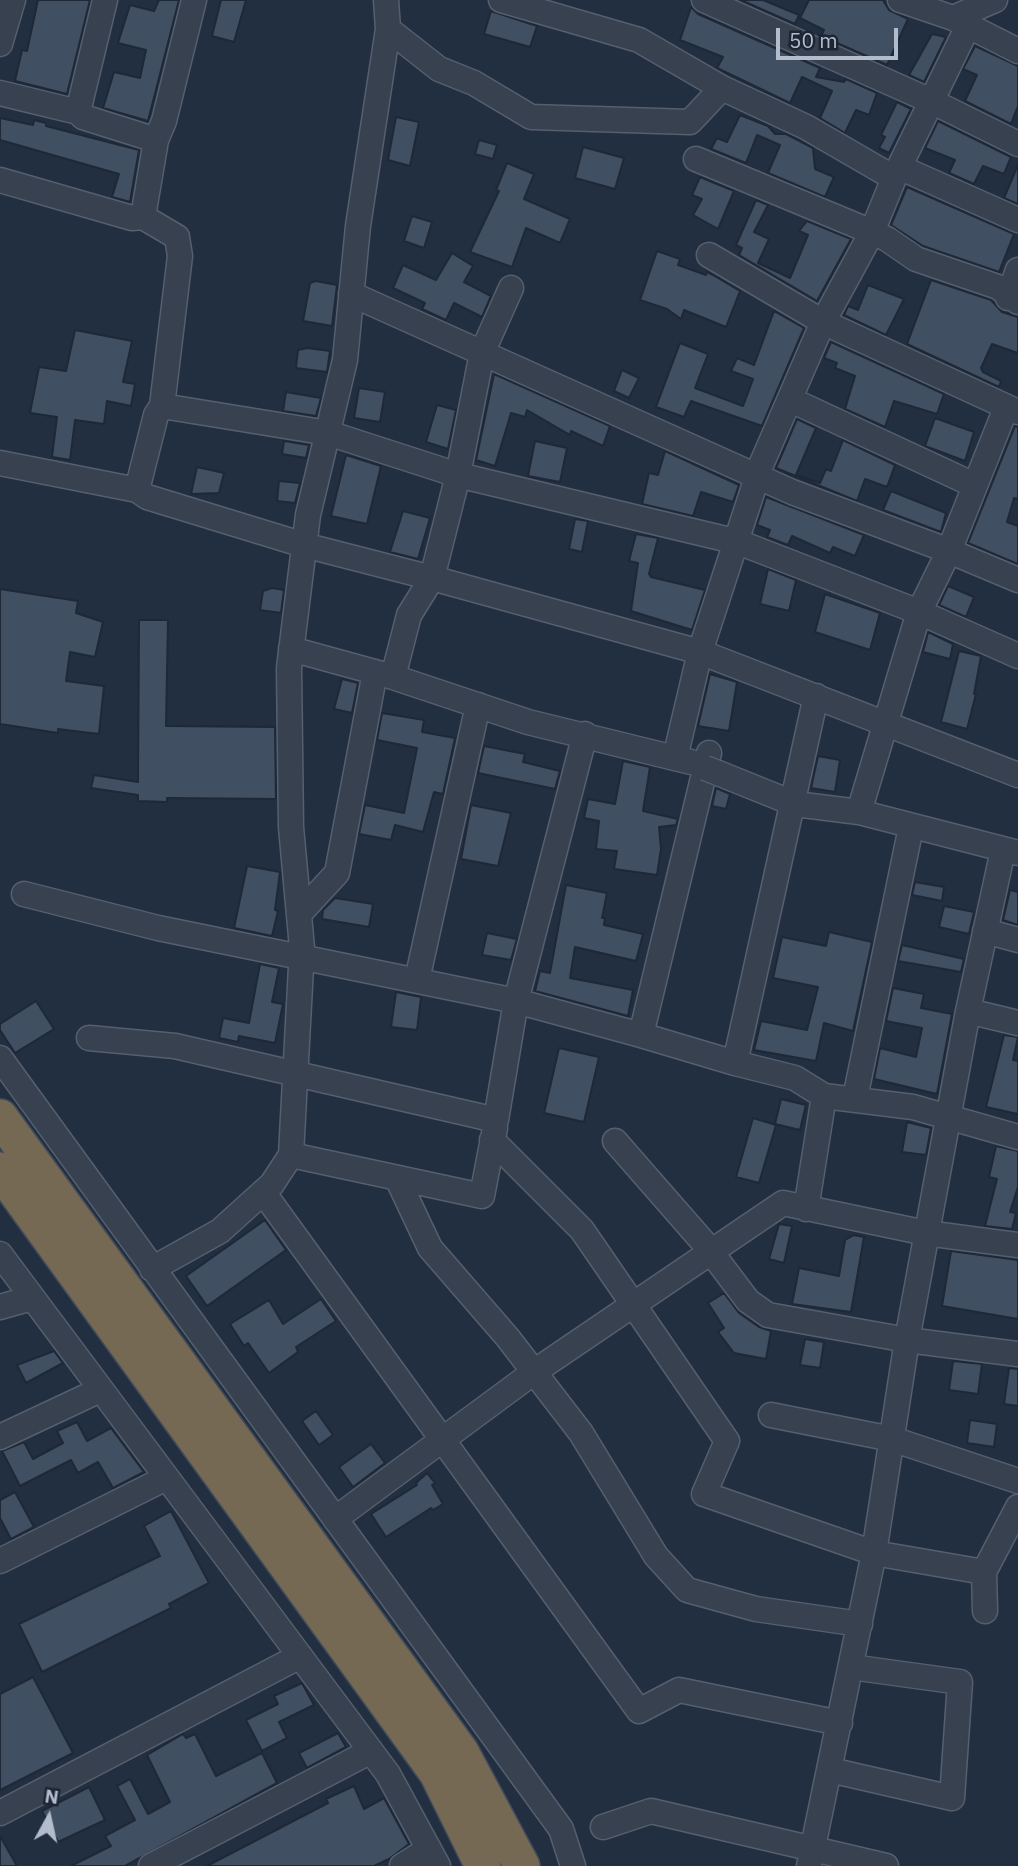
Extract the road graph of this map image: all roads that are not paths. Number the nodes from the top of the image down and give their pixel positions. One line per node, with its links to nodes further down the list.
1 (13, 0): 11 (street)
2 (105, 0): 16 (street)
3 (194, 0): 17 (street)
4 (386, 0): 10 (street)
5 (501, 0): 13 (street)
6 (704, 0): 15 (street)
7 (900, 0): 9 (street)
8 (995, 0): 9 (street)
9 (960, 22): 12 (street); 15 (street)
10 (388, 29): 13 (street); 28 (street)
11 (0, 44)
12 (1018, 51)
13 (722, 88): 20 (street)
14 (0, 93): 16 (street)
15 (931, 101): 18 (street); 20 (street)
16 (78, 112): 17 (street)
17 (156, 140): 22 (street)
18 (1018, 144)
19 (696, 159): 24 (street)
20 (896, 173): 23 (street); 24 (street)
21 (0, 180): 22 (street)
22 (144, 217): 33 (street)
23 (1018, 220)
24 (872, 232): 29 (street); 30 (street)
25 (709, 255): 30 (street)
26 (1018, 270): 29 (street)
27 (511, 288): 31 (street)
28 (351, 294): 31 (street); 35 (street)
29 (1013, 300)
30 (823, 322): 32 (street); 34 (street)
31 (482, 353): 37 (street); 38 (street)
32 (791, 400): 38 (street); 39 (street)
33 (162, 406): 35 (street); 40 (street)
34 (1012, 410): 39 (street)
35 (328, 433): 37 (street); 42 (street)
36 (0, 463): 40 (street)
37 (458, 475): 41 (street); 44 (street)
38 (757, 477): 41 (street); 43 (street)
39 (974, 485): 43 (street)
40 (137, 490): 42 (street)
41 (738, 542): 46 (street); 48 (street)
42 (304, 545): 44 (street); 47 (street)
43 (949, 551): 45 (street); 46 (street)
44 (432, 578): 48 (street); 50 (street)
45 (1018, 580)
46 (919, 612): 49 (street); 53 (street)
47 (291, 649): 50 (street); 63 (street)
48 (700, 652): 51 (street); 55 (street)
49 (1018, 656)
50 (384, 674): 52 (street); 63 (street)
51 (816, 696): 53 (street); 58 (street)
52 (478, 705): 54 (street); 67 (street)
53 (884, 721): 57 (street); 59 (street)
54 (585, 734): 55 (street); 68 (street)
55 (675, 758): 56 (street)
56 (710, 765): 58 (street); 71 (street)
57 (1018, 775)
58 (793, 803): 59 (street); 74 (street)
59 (859, 812): 60 (street)
60 (911, 827): 61 (street); 77 (street)
61 (1011, 852): 64 (street)
62 (24, 894): 66 (street)
63 (299, 914): 66 (street)
64 (985, 931): 65 (street); 69 (street)
65 (1018, 940)
66 (302, 956): 67 (street); 75 (street)
67 (417, 980): 68 (street)
68 (516, 1001): 71 (street); 80 (street)
69 (968, 1011): 70 (street); 78 (street)
70 (1018, 1023)
71 (641, 1035): 74 (street)
72 (89, 1038): 75 (street)
73 (0, 1058): 92 (street)
74 (735, 1063): 76 (street)
75 (296, 1072): 80 (street); 83 (street)
76 (824, 1097): 77 (street); 87 (street)
77 (855, 1098): 78 (street)
78 (946, 1117): 81 (street); 88 (street)
79 (0, 1118): 92 (highway)
80 (494, 1130): 85 (street); 94 (street)
81 (1018, 1138)
82 (615, 1141): 90 (street)
83 (291, 1156): 85 (street); 86 (street)
84 (0, 1170): 92 (highway)
85 (397, 1178): 98 (street)
86 (263, 1192): 92 (street); 102 (street)
87 (806, 1209): 88 (street); 90 (street)
88 (926, 1233): 89 (street); 96 (street)
89 (1018, 1243)
90 (710, 1253): 94 (street); 96 (street)
91 (0, 1254): 93 (street)
92 (125, 1287): 107 (street); 124 (highway); 125 (highway)
93 (32, 1298): 95 (street); 99 (street)
94 (634, 1306): 98 (street); 108 (street)
95 (0, 1307)
96 (907, 1340): 97 (street); 103 (street)
97 (1018, 1354)
98 (534, 1372): 102 (street); 112 (street)
99 (100, 1390): 101 (street); 104 (street)
100 (771, 1415): 103 (street)
101 (0, 1437)
102 (442, 1439): 107 (street); 115 (street)
103 (892, 1439): 105 (street); 108 (street)
104 (166, 1478): 109 (street); 113 (street)
105 (1018, 1481)
106 (1018, 1507): 110 (street)
107 (335, 1519): 126 (street)
108 (874, 1553): 110 (street); 112 (street)
109 (0, 1561)
110 (984, 1572): 111 (street)
111 (985, 1611)
112 (860, 1624): 114 (street)
113 (300, 1656): 116 (street); 118 (street)
114 (851, 1667): 115 (street); 117 (street)
115 (840, 1723): 117 (street)
116 (371, 1751): 121 (street); 122 (street)
117 (830, 1770): 120 (street)
118 (0, 1813)
119 (603, 1827): 120 (street)
120 (811, 1856): 127 (street)
121 (433, 1857): 123 (street)
122 (151, 1866)
123 (402, 1866)
124 (483, 1866)
125 (522, 1866)
126 (573, 1866)
127 (886, 1866)

